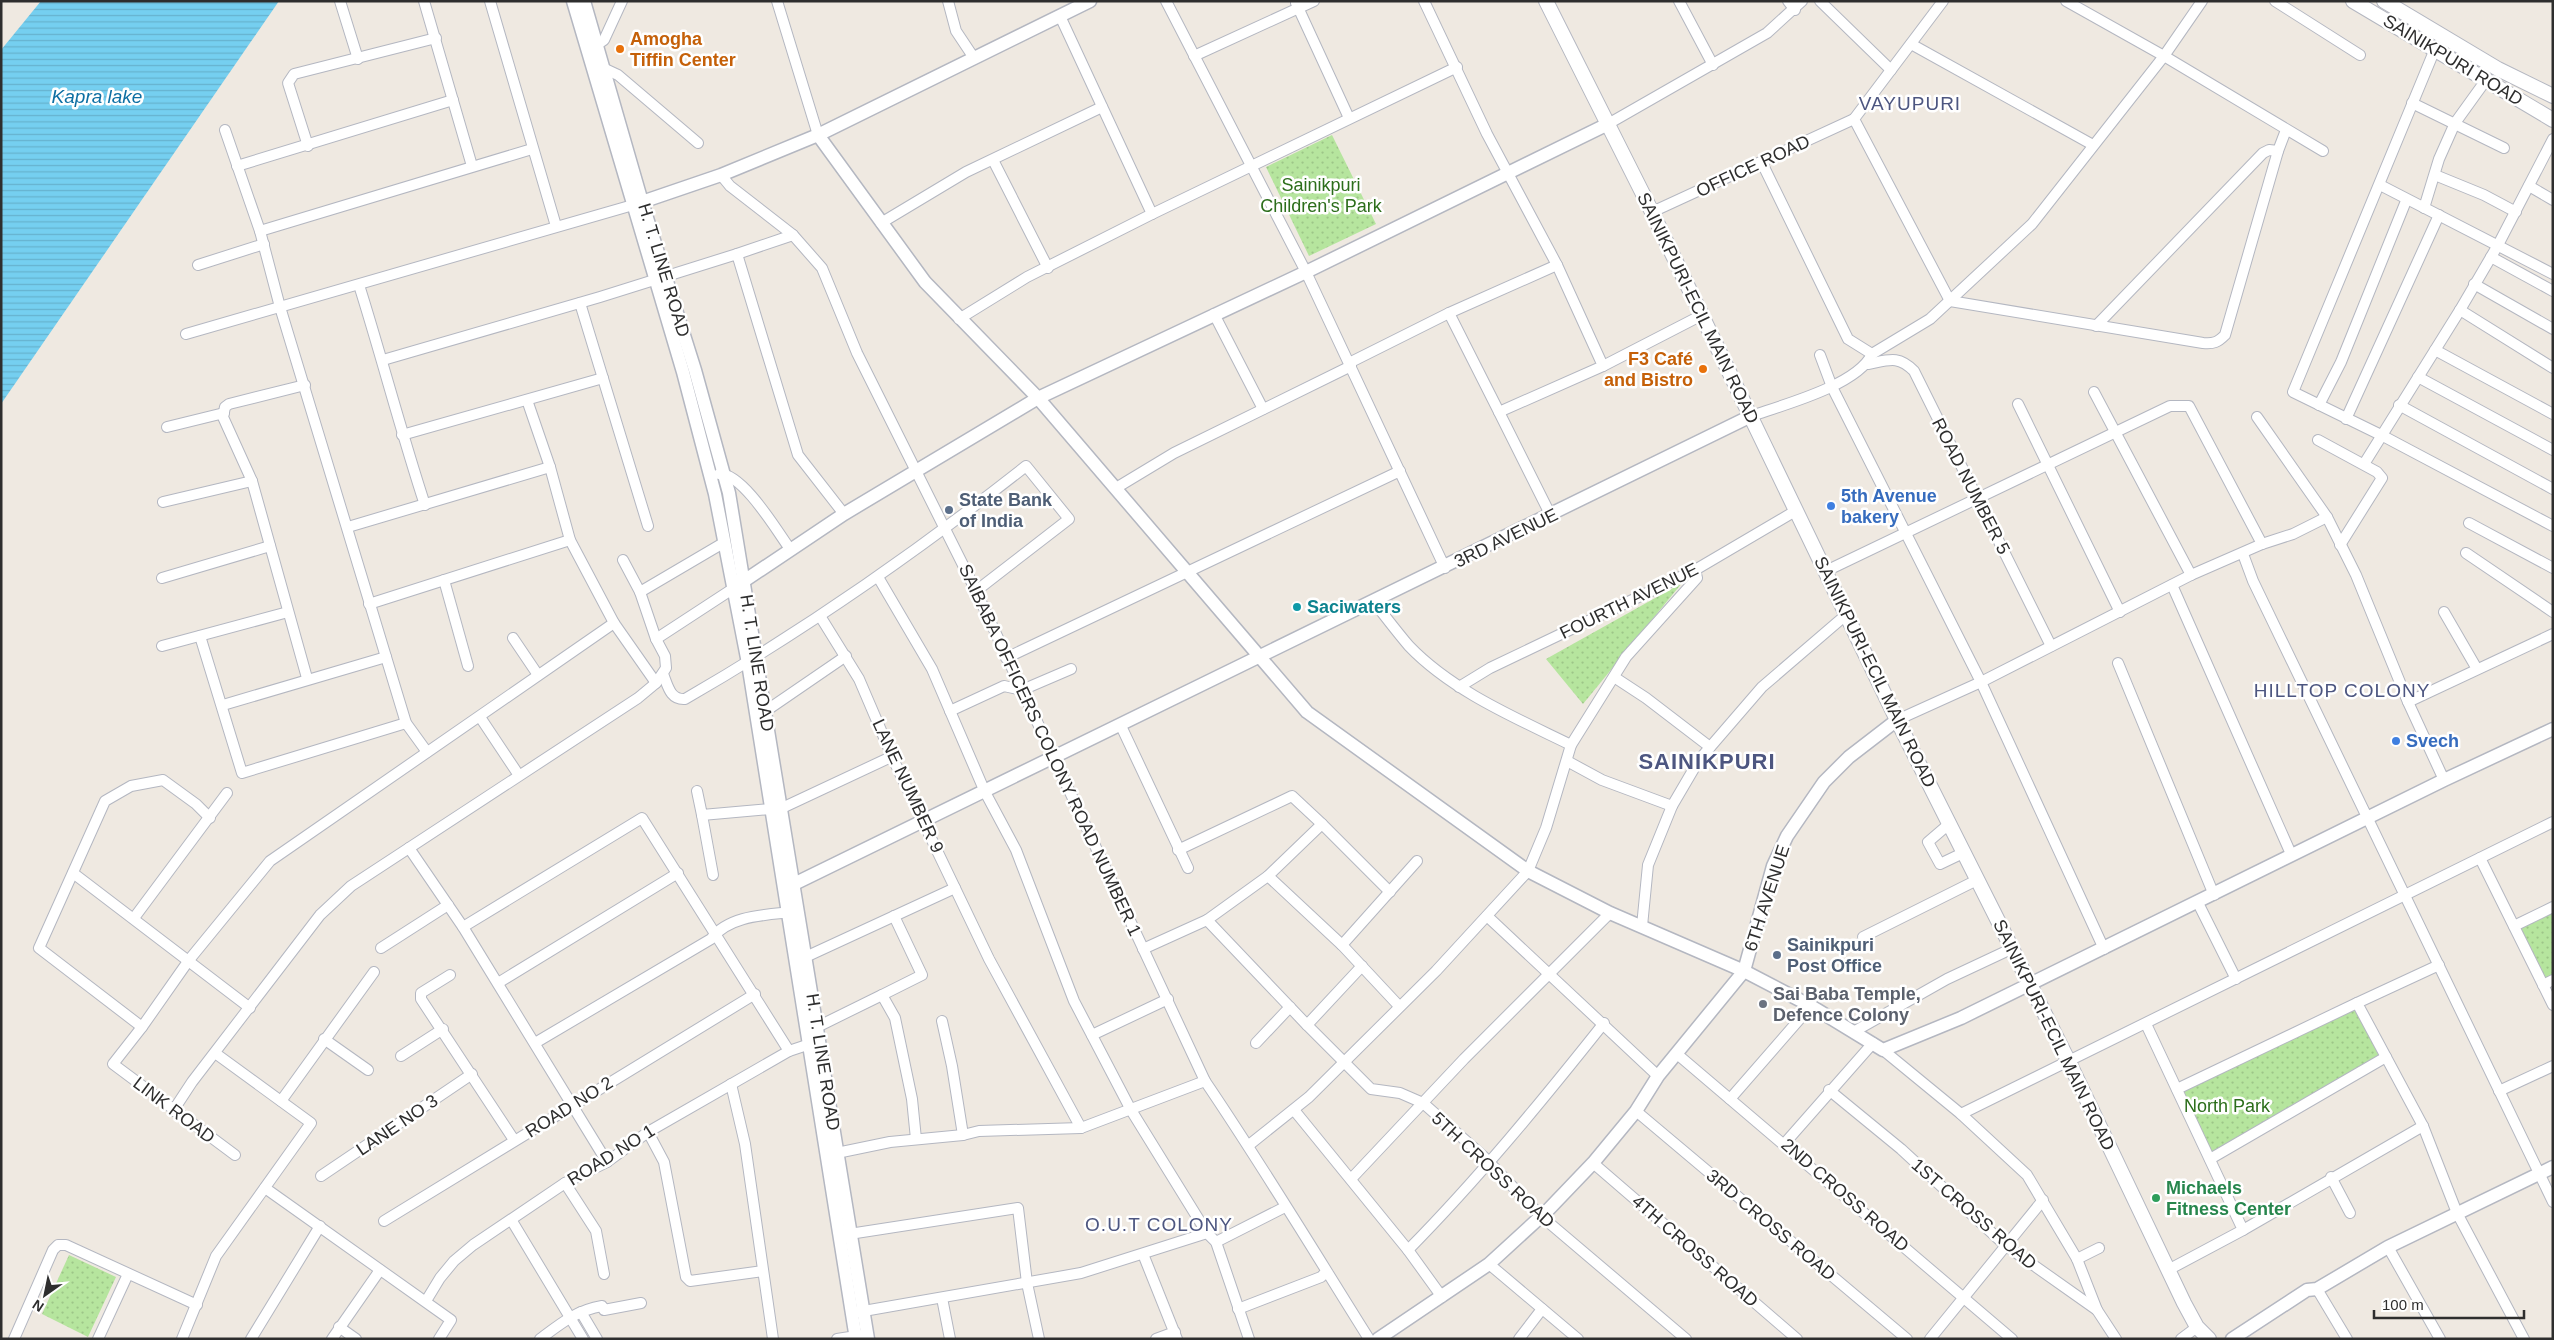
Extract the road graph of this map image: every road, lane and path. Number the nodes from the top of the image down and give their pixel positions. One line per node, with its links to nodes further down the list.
1 (340, 1): 36 (street)
2 (424, 1): 28 (street)
3 (490, 1): 59 (street)
4 (573, 1): 30 (street, H. T. LINE ROAD)
5 (584, 1): 30 (street, H. T. LINE ROAD)
6 (622, 1): 30 (street)
7 (776, 1): 53 (street)
8 (948, 1): 35 (street)
9 (1090, 1): 27 (street)
10 (1166, 1): 33 (street)
11 (1314, 1): 24 (street)
12 (1424, 1): 38 (street)
13 (1546, 1): 50 (main road, SAINIKPURI-ECIL MAIN ROAD)
14 (1678, 1): 37 (street)
15 (1788, 1): 26 (street)
16 (1802, 1): 26 (street)
17 (1820, 1): 40 (street)
18 (1943, 1): 29 (street)
19 (2066, 1): 34 (street)
20 (2202, 1): 34 (street)
21 (2275, 1): 32 (street)
22 (2353, 1): 31 (main road, SAINIKPURI ROAD)
23 (2384, 1): 25 (main road, SAINIKPURI ROAD)
24 (1297, 4): 33 (street); 46 (street)
25 (2399, 5): 42 (main road, SAINIKPURI ROAD)
26 (1795, 10): 37 (street)
27 (1060, 16): 35 (street); 45 (street)
28 (436, 38): 36 (street); 43 (street)
29 (1911, 44): 40 (street); 57 (street)
30 (593, 48): 39 (street, H. T. LINE ROAD)
31 (2436, 49): 41 (main road, SAINIKPURI ROAD); 44 (street)
32 (2360, 55)
33 (1194, 56): 68 (street)
34 (2164, 56): 52 (street); 57 (street)
35 (974, 58): 53 (street)
36 (358, 59): 56 (street)
37 (1713, 65): 50 (street)
38 (1457, 67): 46 (street); 69 (street)
39 (598, 69): 55 (street); 76 (street, H. T. LINE ROAD)
40 (1891, 70): 47 (street)
41 (2486, 80): 48 (main road, SAINIKPURI ROAD); 49 (street)
42 (2553, 96)
43 (453, 100): 56 (street); 67 (street)
44 (2412, 104): 49 (street); 72 (street)
45 (1102, 107): 63 (street); 80 (street)
46 (1349, 118): 68 (street)
47 (1854, 118): 64 (street, OFFICE ROAD); 99 (street)
48 (2553, 120)
49 (2455, 123): 58 (street); 71 (street)
50 (1608, 124): 69 (street); 78 (main road, SAINIKPURI-ECIL MAIN ROAD)
51 (225, 130): 66 (street)
52 (2286, 130): 60 (street); 61 (street)
53 (818, 135): 70 (street); 82 (street)
54 (2553, 139): 62 (street)
55 (698, 143)
56 (308, 146): 66 (street)
57 (2094, 146): 99 (street)
58 (2504, 148)
59 (532, 150): 67 (street); 83 (street)
60 (2278, 151): 107 (street); 107 (street)
61 (2323, 151)
62 (2543, 159): 65 (street); 73 (street)
63 (993, 160): 82 (street); 92 (street)
64 (1762, 163): 78 (street, OFFICE ROAD); 112 (street)
65 (2553, 164)
66 (237, 166): 84 (street)
67 (472, 166): 84 (street)
68 (1250, 167): 80 (street); 93 (street)
69 (1508, 174): 91 (street); 93 (street)
70 (721, 175): 76 (street); 85 (street, SAIBABA OFFICERS COLONY ROAD NUMBER 1)
71 (2435, 175): 77 (street); 79 (street)
72 (2380, 185): 74 (street); 125 (street)
73 (2529, 186): 75 (street); 79 (street)
74 (2406, 200): 77 (street); 125 (street)
75 (2553, 200)
76 (638, 203): 83 (street); 95 (street, H. T. LINE ROAD)
77 (2424, 208): 81 (street)
78 (1652, 212): 105 (main road, SAINIKPURI-ECIL MAIN ROAD)
79 (2516, 212): 87 (street)
80 (1152, 214): 92 (street)
81 (2439, 215): 87 (street); 133 (street)
82 (880, 223): 106 (street)
83 (556, 226): 97 (street)
84 (260, 231): 86 (street)
85 (793, 235): 88 (street); 143 (street, SAIBABA OFFICERS COLONY ROAD NUMBER 1)
86 (264, 244): 90 (street); 101 (street)
87 (2498, 245): 89 (street); 94 (street)
88 (738, 254): 95 (street); 153 (street)
89 (2491, 257): 96 (street); 98 (street)
90 (198, 265)
91 (1557, 265): 103 (street); 115 (street)
92 (1048, 268): 106 (street)
93 (1306, 272): 104 (street); 114 (street)
94 (2553, 274)
95 (661, 278): 100 (street); 145 (street, H. T. LINE ROAD)
96 (2474, 284): 102 (street); 108 (street)
97 (359, 285): 101 (street); 113 (street)
98 (2553, 291)
99 (1950, 301): 107 (street); 112 (street)
100 (580, 303): 113 (street); 118 (street)
101 (280, 307): 109 (street); 119 (street)
102 (2460, 310): 110 (street); 116 (street)
103 (1449, 313): 114 (street); 128 (street)
104 (1214, 314): 122 (street); 127 (street)
105 (1702, 315): 115 (street); 131 (main road, SAINIKPURI-ECIL MAIN ROAD)
106 (959, 319): 122 (street)
107 (2096, 326)
108 (2553, 329)
109 (186, 334)
110 (2435, 350): 117 (street); 130 (street)
111 (1820, 355): 120 (street)
112 (1870, 359): 120 (street); 149 (street, ROAD NUMBER 5)
113 (383, 360): 136 (street)
114 (1350, 365): 127 (street); 144 (street)
115 (1602, 366): 128 (street)
116 (2553, 368)
117 (2418, 377): 126 (street); 139 (street)
118 (603, 378): 123 (street); 157 (street)
119 (305, 385): 129 (street); 159 (street)
120 (1832, 387): 131 (street); 161 (street)
121 (2094, 392): 135 (street)
122 (1038, 398): 143 (street); 147 (street)
123 (527, 400): 136 (street); 142 (street)
124 (2018, 404): 141 (street)
125 (2319, 405): 133 (street)
126 (2399, 405): 137 (street); 148 (street)
127 (1263, 409): 147 (street)
128 (1499, 412): 154 (street)
129 (224, 413): 134 (street); 146 (street)
130 (2553, 414)
131 (1751, 416): 152 (main road, SAINIKPURI-ECIL MAIN ROAD); 154 (street, 3RD AVENUE)
132 (2257, 416): 155 (street)
133 (2346, 419): 137 (street)
134 (167, 427)
135 (2116, 432): 141 (street); 164 (street); 176 (street)
136 (402, 435): 151 (street)
137 (2383, 436): 140 (street); 158 (street)
138 (2318, 440): 140 (street)
139 (2553, 450)
140 (2364, 464): 165 (street)
141 (2048, 465): 149 (street); 187 (street)
142 (550, 467): 151 (street); 162 (street)
143 (917, 470): 153 (street); 160 (street, SAIBABA OFFICERS COLONY ROAD NUMBER 1)
144 (1400, 472): 171 (street); 175 (street)
145 (718, 475): 163 (street, H. T. LINE ROAD); 167 (street); 180 (street, H. T. LINE ROAD)
146 (252, 482): 150 (street); 166 (street)
147 (1116, 488): 175 (street)
148 (2553, 489)
149 (1978, 500): 161 (street); 198 (street, ROAD NUMBER 5)
150 (163, 502)
151 (425, 505): 159 (street)
152 (1797, 510): 173 (street, FOURTH AVENUE); 174 (main road, SAINIKPURI-ECIL MAIN ROAD)
153 (844, 514): 167 (street)
154 (1551, 516): 171 (street, 3RD AVENUE)
155 (2327, 517): 164 (street); 165 (street)
156 (2469, 523): 172 (street)
157 (648, 526)
158 (2553, 526)
159 (348, 527): 185 (street)
160 (946, 529): 177 (street); 182 (street, SAIBABA OFFICERS COLONY ROAD NUMBER 1); 182 (street)
161 (1908, 534): 174 (street); 212 (street)
162 (570, 540): 179 (street); 192 (street)
163 (725, 542): 180 (street, H. T. LINE ROAD); 183 (street)
164 (2262, 544): 169 (street)
165 (2340, 545): 216 (street)
166 (270, 546): 178 (street); 186 (street)
167 (790, 549): 180 (street)
168 (2466, 553): 189 (street)
169 (2243, 554): 176 (street); 239 (street)
170 (622, 560): 183 (street)
171 (1445, 568): 184 (street, 3RD AVENUE)
172 (2553, 568)
173 (1695, 570): 210 (street); 214 (street, FOURTH AVENUE)
174 (1826, 571): 190 (main road, SAINIKPURI-ECIL MAIN ROAD)
175 (1188, 572): 201 (street); 202 (street)
176 (2191, 575): 181 (street)
177 (878, 577): 191 (street); 218 (street)
178 (162, 578)
179 (444, 580): 185 (street); 205 (street)
180 (739, 585): 196 (street); 203 (street, H. T. LINE ROAD)
181 (2172, 585): 187 (street); 248 (street)
182 (976, 590): 201 (street, SAIBABA OFFICERS COLONY ROAD NUMBER 1)
183 (640, 592): 196 (street)
184 (1373, 601): 202 (street, 3RD AVENUE); 214 (street)
185 (369, 604): 200 (street)
186 (288, 612): 194 (street); 211 (street)
187 (2120, 612): 198 (street)
188 (2444, 612): 207 (street)
189 (2553, 612)
190 (1846, 614): 221 (main road, SAINIKPURI-ECIL MAIN ROAD); 226 (street)
191 (820, 616): 199 (street, LANE NUMBER 9); 203 (street)
192 (614, 623): 209 (street); 213 (street)
193 (2553, 634): 207 (street)
194 (200, 636): 197 (street); 217 (street)
195 (513, 638): 209 (street)
196 (656, 639): 208 (street)
197 (162, 646)
198 (2052, 646): 212 (street)
199 (846, 656): 219 (street); 228 (street, LANE NUMBER 9)
200 (386, 657): 211 (street); 222 (street)
201 (1006, 658): 215 (street, SAIBABA OFFICERS COLONY ROAD NUMBER 1)
202 (1261, 658): 223 (street, 3RD AVENUE); 252 (street)
203 (752, 660): 208 (street); 219 (street, H. T. LINE ROAD)
204 (2118, 663): 261 (street)
205 (468, 666)
206 (1071, 669): 215 (street)
207 (2477, 669): 216 (street)
208 (662, 674): 213 (street)
209 (538, 675): 220 (street)
210 (1614, 677): 225 (street); 226 (street)
211 (308, 678): 217 (street)
212 (1981, 682): 221 (street); 281 (street)
213 (656, 683): 231 (street)
214 (1459, 687): 225 (street)
215 (1022, 690): 218 (street); 229 (street, SAIBABA OFFICERS COLONY ROAD NUMBER 1)
216 (2408, 702): 232 (street)
217 (223, 705): 222 (street)
218 (950, 711): 234 (street)
219 (761, 715): 237 (street, H. T. LINE ROAD)
220 (480, 717): 227 (street); 231 (street)
221 (1897, 720): 244 (main road, SAINIKPURI-ECIL MAIN ROAD); 287 (street, 6TH AVENUE)
222 (406, 723): 227 (street)
223 (1121, 726): 229 (street, 3RD AVENUE); 246 (street)
224 (2553, 729): 232 (street)
225 (1571, 745): 230 (street)
226 (1710, 747): 236 (street)
227 (428, 752): 283 (street)
228 (893, 756): 237 (street); 241 (street, LANE NUMBER 9)
229 (1053, 759): 234 (street, 3RD AVENUE); 279 (street, SAIBABA OFFICERS COLONY ROAD NUMBER 1)
230 (1566, 761): 236 (street); 252 (street)
231 (518, 774): 245 (street)
232 (2444, 780): 239 (street)
233 (697, 791): 238 (street)
234 (985, 792): 241 (street, 3RD AVENUE); 312 (street)
235 (227, 793): 240 (street)
236 (1672, 806): 272 (street)
237 (777, 808): 238 (street); 258 (street, H. T. LINE ROAD)
238 (702, 815): 255 (street)
239 (2368, 817): 248 (street); 262 (street)
240 (210, 818): 253 (street); 270 (street)
241 (923, 821): 258 (street, 3RD AVENUE); 259 (street, LANE NUMBER 9)
242 (2553, 822): 249 (street)
243 (1322, 824): 246 (street); 256 (street); 260 (street)
244 (1949, 824): 247 (main road, SAINIKPURI-ECIL MAIN ROAD); 247 (street)
245 (409, 848): 264 (street); 303 (street)
246 (1178, 850): 251 (street)
247 (1963, 853): 257 (main road, SAINIKPURI-ECIL MAIN ROAD)
248 (2291, 854): 261 (street)
249 (2480, 858): 262 (street); 273 (street)
250 (1417, 862): 260 (street)
251 (1188, 868)
252 (1528, 871): 267 (street); 269 (street)
253 (73, 873): 270 (street); 308 (street)
254 (678, 873): 274 (street); 275 (street); 292 (street)
255 (713, 875)
256 (1268, 876): 271 (street); 277 (street)
257 (1977, 880): 276 (street); 280 (main road, SAINIKPURI-ECIL MAIN ROAD)
258 (789, 885): 266 (street, H. T. LINE ROAD)
259 (955, 888): 268 (street); 344 (street, LANE NUMBER 9)
260 (1390, 892): 277 (street)
261 (2214, 895): 263 (street)
262 (2406, 895): 285 (street); 291 (street)
263 (2198, 902): 281 (street); 291 (street)
264 (448, 904): 274 (street); 278 (street)
265 (2553, 907): 273 (street)
266 (793, 912): 275 (street); 282 (street, H. T. LINE ROAD); 284 (street, H. T. LINE ROAD)
267 (1610, 913): 272 (street); 290 (street)
268 (894, 916): 282 (street); 296 (street)
269 (1487, 916): 290 (street); 300 (street)
270 (134, 918): 283 (street)
271 (1207, 920): 279 (street); 302 (street, 5TH CROSS ROAD)
272 (1642, 926): 287 (street)
273 (2514, 926): 294 (street)
274 (463, 927): 292 (street)
275 (716, 933): 295 (street); 315 (street)
276 (1863, 937)
277 (1342, 945): 286 (street)
278 (381, 948)
279 (1143, 949): 297 (street, SAIBABA OFFICERS COLONY ROAD NUMBER 1)
280 (2011, 949): 293 (main road, SAINIKPURI-ECIL MAIN ROAD); 311 (street)
281 (2104, 949): 293 (street)
282 (806, 957): 284 (street); 309 (street, H. T. LINE ROAD)
283 (189, 960): 303 (street); 308 (street)
284 (794, 962): 314 (street, H. T. LINE ROAD)
285 (2439, 964): 298 (street); 333 (street)
286 (1362, 966): 300 (street); 307 (street)
287 (1744, 971): 301 (street); 320 (street)
288 (374, 972): 313 (street)
289 (450, 975): 310 (street)
290 (1548, 975): 305 (street); 337 (street)
291 (2236, 979): 306 (street)
292 (498, 983): 315 (street)
293 (2029, 983): 317 (street); 323 (main road, SAINIKPURI-ECIL MAIN ROAD)
294 (2548, 983): 299 (street)
295 (755, 994): 318 (street); 336 (street, ROAD NO 2)
296 (882, 995): 309 (street); 347 (street)
297 (1168, 999): 312 (street); 329 (street, SAIBABA OFFICERS COLONY ROAD NUMBER 1)
298 (2357, 1002): 322 (street); 331 (street)
299 (2553, 1005)
300 (1399, 1006): 324 (street)
301 (1811, 1006): 311 (street); 334 (street)
302 (1290, 1007): 307 (street, 5TH CROSS ROAD); 316 (street)
303 (250, 1008): 319 (street)
304 (942, 1021): 346 (street)
305 (1604, 1023): 328 (street); 354 (street)
306 (2146, 1024): 323 (street); 331 (street)
307 (1307, 1025): 324 (street, 5TH CROSS ROAD)
308 (142, 1027): 340 (street, LINK ROAD)
309 (817, 1027): 314 (street, H. T. LINE ROAD)
310 (443, 1029): 321 (street); 327 (street)
311 (1855, 1031): 317 (street)
312 (1092, 1035): 338 (street)
313 (324, 1039): 326 (street); 335 (street)
314 (814, 1042): 318 (street, ROAD NO 1); 351 (street, H. T. LINE ROAD)
315 (535, 1043): 336 (street)
316 (1256, 1043)
317 (1878, 1046): 332 (street); 342 (street)
318 (789, 1051): 330 (street, ROAD NO 1)
319 (216, 1053): 335 (street); 340 (street)
320 (1677, 1054): 328 (street); 334 (street, 2ND CROSS ROAD)
321 (401, 1056)
322 (2386, 1057): 343 (street); 353 (street)
323 (2068, 1060): 342 (street); 386 (main road, SAINIKPURI-ECIL MAIN ROAD)
324 (1343, 1062): 337 (street, 5TH CROSS ROAD); 339 (street)
325 (2553, 1066): 333 (street)
326 (368, 1070)
327 (472, 1074): 348 (street); 359 (street, LANE NO 3)
328 (1658, 1076): 341 (street)
329 (1205, 1081): 338 (street); 350 (street, SAIBABA OFFICERS COLONY ROAD NUMBER 1)
330 (731, 1084): 345 (street, ROAD NO 1); 385 (street)
331 (2177, 1089): 353 (street)
332 (1829, 1090): 349 (street); 377 (street, 1ST CROSS ROAD)
333 (2499, 1091): 358 (street)
334 (1730, 1099): 349 (street, 2ND CROSS ROAD)
335 (281, 1101): 363 (street)
336 (572, 1104): 348 (street, ROAD NO 2); 355 (street)
337 (1423, 1104): 354 (street, 5TH CROSS ROAD); 361 (street)
338 (1131, 1110): 344 (street); 374 (street)
339 (1294, 1110): 350 (street); 361 (street)
340 (173, 1111): 352 (street, LINK ROAD)
341 (1636, 1111): 356 (street); 430 (street, 3RD CROSS ROAD)
342 (1961, 1114): 364 (street)
343 (2423, 1126): 360 (street); 368 (street)
344 (1081, 1128): 346 (street)
345 (648, 1132): 355 (street, ROAD NO 1); 385 (street)
346 (963, 1135): 347 (street)
347 (916, 1139): 351 (street)
348 (514, 1140): 370 (street, ROAD NO 2)
349 (1785, 1143): 394 (street, 2ND CROSS ROAD)
350 (1249, 1145): 366 (street, SAIBABA OFFICERS COLONY ROAD NUMBER 1)
351 (832, 1154): 375 (street, H. T. LINE ROAD)
352 (235, 1155)
353 (2210, 1159): 373 (street)
354 (1488, 1161): 369 (street, 5TH CROSS ROAD); 380 (street)
355 (607, 1162): 362 (street, ROAD NO 1)
356 (1593, 1163): 369 (street); 429 (street, 4TH CROSS ROAD)
357 (2553, 1167): 358 (street)
358 (2539, 1174): 365 (street); 368 (street)
359 (322, 1176)
360 (2331, 1177): 367 (street); 373 (street)
361 (1351, 1179): 380 (street)
362 (565, 1183): 371 (street, ROAD NO 1); 389 (street)
363 (265, 1188): 372 (street); 397 (street)
364 (2043, 1200): 377 (street); 382 (street)
365 (2553, 1202)
366 (1285, 1207): 376 (street); 387 (street, SAIBABA OFFICERS COLONY ROAD NUMBER 1)
367 (2350, 1213)
368 (2457, 1213): 378 (street); 439 (street)
369 (1541, 1216): 383 (street); 428 (street, 5TH CROSS ROAD)
370 (384, 1221)
371 (512, 1221): 395 (street, ROAD NO 1); 403 (street)
372 (320, 1226): 384 (street); 411 (street)
373 (2244, 1230): 386 (street)
374 (1207, 1233): 376 (street); 381 (street)
375 (845, 1235): 390 (street); 402 (street, H. T. LINE ROAD)
376 (1216, 1242): 398 (street)
377 (2005, 1245): 394 (street); 400 (street, 1ST CROSS ROAD)
378 (2388, 1247): 391 (street); 438 (street)
379 (2099, 1248): 382 (street)
380 (1408, 1250): 392 (street)
381 (1143, 1254): 390 (street); 406 (street)
382 (2077, 1259): 400 (street)
383 (1489, 1264): 392 (street); 399 (street)
384 (380, 1270): 395 (street); 404 (street)
385 (764, 1270): 418 (street)
386 (2168, 1270): 405 (main road, SAINIKPURI-ECIL MAIN ROAD)
387 (1326, 1272): 398 (street); 424 (street, SAIBABA OFFICERS COLONY ROAD NUMBER 1)
388 (128, 1274): 397 (street); 408 (street); 409 (street)
389 (604, 1274)
390 (1027, 1282): 393 (street); 421 (street)
391 (2317, 1289): 436 (street); 437 (street)
392 (1442, 1297): 425 (street)
393 (942, 1298): 402 (street); 420 (street)
394 (1965, 1298): 431 (street); 432 (street, 2ND CROSS ROAD)
395 (426, 1301): 414 (street)
396 (641, 1303): 401 (street)
397 (197, 1305): 410 (street)
398 (1238, 1309): 423 (street)
399 (1542, 1309): 426 (street); 427 (street)
400 (2097, 1310): 433 (street, 1ST CROSS ROAD)
401 (581, 1312): 403 (street); 417 (street)
402 (858, 1312): 407 (street, H. T. LINE ROAD)
403 (569, 1318): 415 (street); 416 (street)
404 (339, 1327): 412 (street); 413 (street)
405 (2197, 1327): 434 (street); 435 (main road, SAINIKPURI-ECIL MAIN ROAD)
406 (1176, 1336): 422 (street)
407 (862, 1337): 419 (street)
408 (14, 1339)
409 (98, 1339)
410 (182, 1339)
411 (251, 1339)
412 (332, 1339)
413 (356, 1339)
414 (439, 1339)
415 (540, 1339)
416 (583, 1339)
417 (597, 1339)
418 (773, 1339)
419 (837, 1339)
420 (950, 1339)
421 (1039, 1339)
422 (1156, 1339)
423 (1250, 1339)
424 (1369, 1339)
425 (1378, 1339)
426 (1519, 1339)
427 (1578, 1339)
428 (1686, 1339)
429 (1797, 1339)
430 (1907, 1339)
431 (1930, 1339)
432 (2012, 1339)
433 (2116, 1339)
434 (2181, 1339)
435 (2209, 1339)
436 (2232, 1339)
437 (2347, 1339)
438 (2440, 1339)
439 (2524, 1339)

